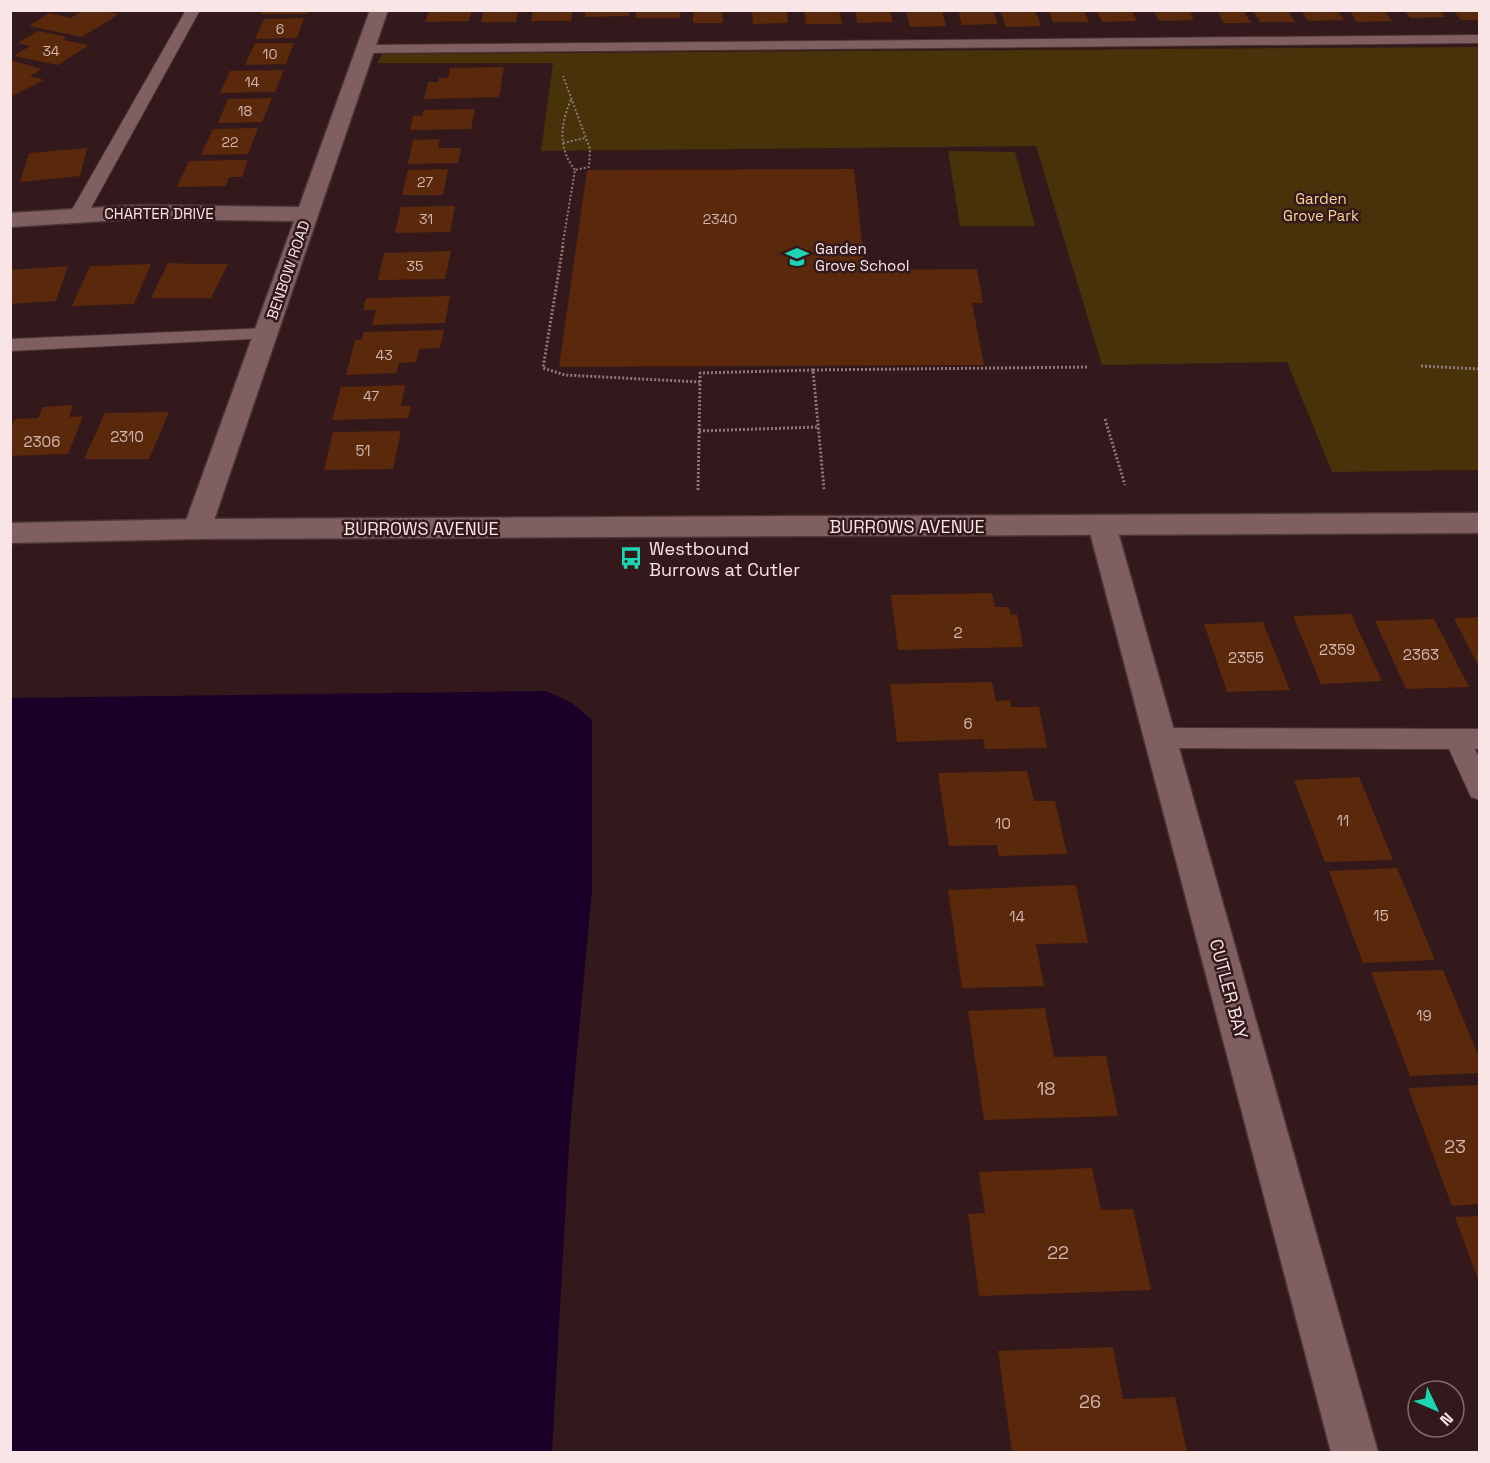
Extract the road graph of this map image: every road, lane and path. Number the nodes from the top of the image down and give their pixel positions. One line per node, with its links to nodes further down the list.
1 (193, 10): 11 (lane)
2 (379, 10): 4 (street, BENBOW ROAD)
3 (1479, 39): 4 (lane)
4 (365, 49): 10 (street, BENBOW ROAD)
5 (560, 68): 6 (path)
6 (571, 99): 7 (path); 8 (path)
7 (585, 138): 8 (path); 9 (path)
8 (563, 143): 9 (path)
9 (575, 170): 19 (path)
10 (307, 214): 11 (street, CHARTER DRIVE); 13 (street, BENBOW ROAD)
11 (78, 215): 12 (street, CHARTER DRIVE)
12 (10, 220)
13 (265, 334): 14 (lane); 28 (street, BENBOW ROAD)
14 (10, 345)
15 (1421, 366): 17 (path)
16 (1089, 367): 18 (path)
17 (1479, 369)
18 (813, 370): 19 (path); 21 (path)
19 (700, 382): 22 (path)
20 (1105, 419): 23 (path)
21 (818, 427): 22 (path); 24 (path)
22 (699, 431): 25 (path)
23 (1125, 485)
24 (824, 489)
25 (698, 491)
26 (1479, 523): 27 (street, BURROWS AVENUE)
27 (1102, 525): 28 (street, BURROWS AVENUE); 30 (street, CUTLER BAY)
28 (197, 529): 29 (street, BURROWS AVENUE)
29 (10, 533)
30 (1161, 738): 31 (lane); 33 (street, CUTLER BAY)
31 (1468, 739): 32 (lane)
32 (1479, 789)
33 (1355, 1452)

